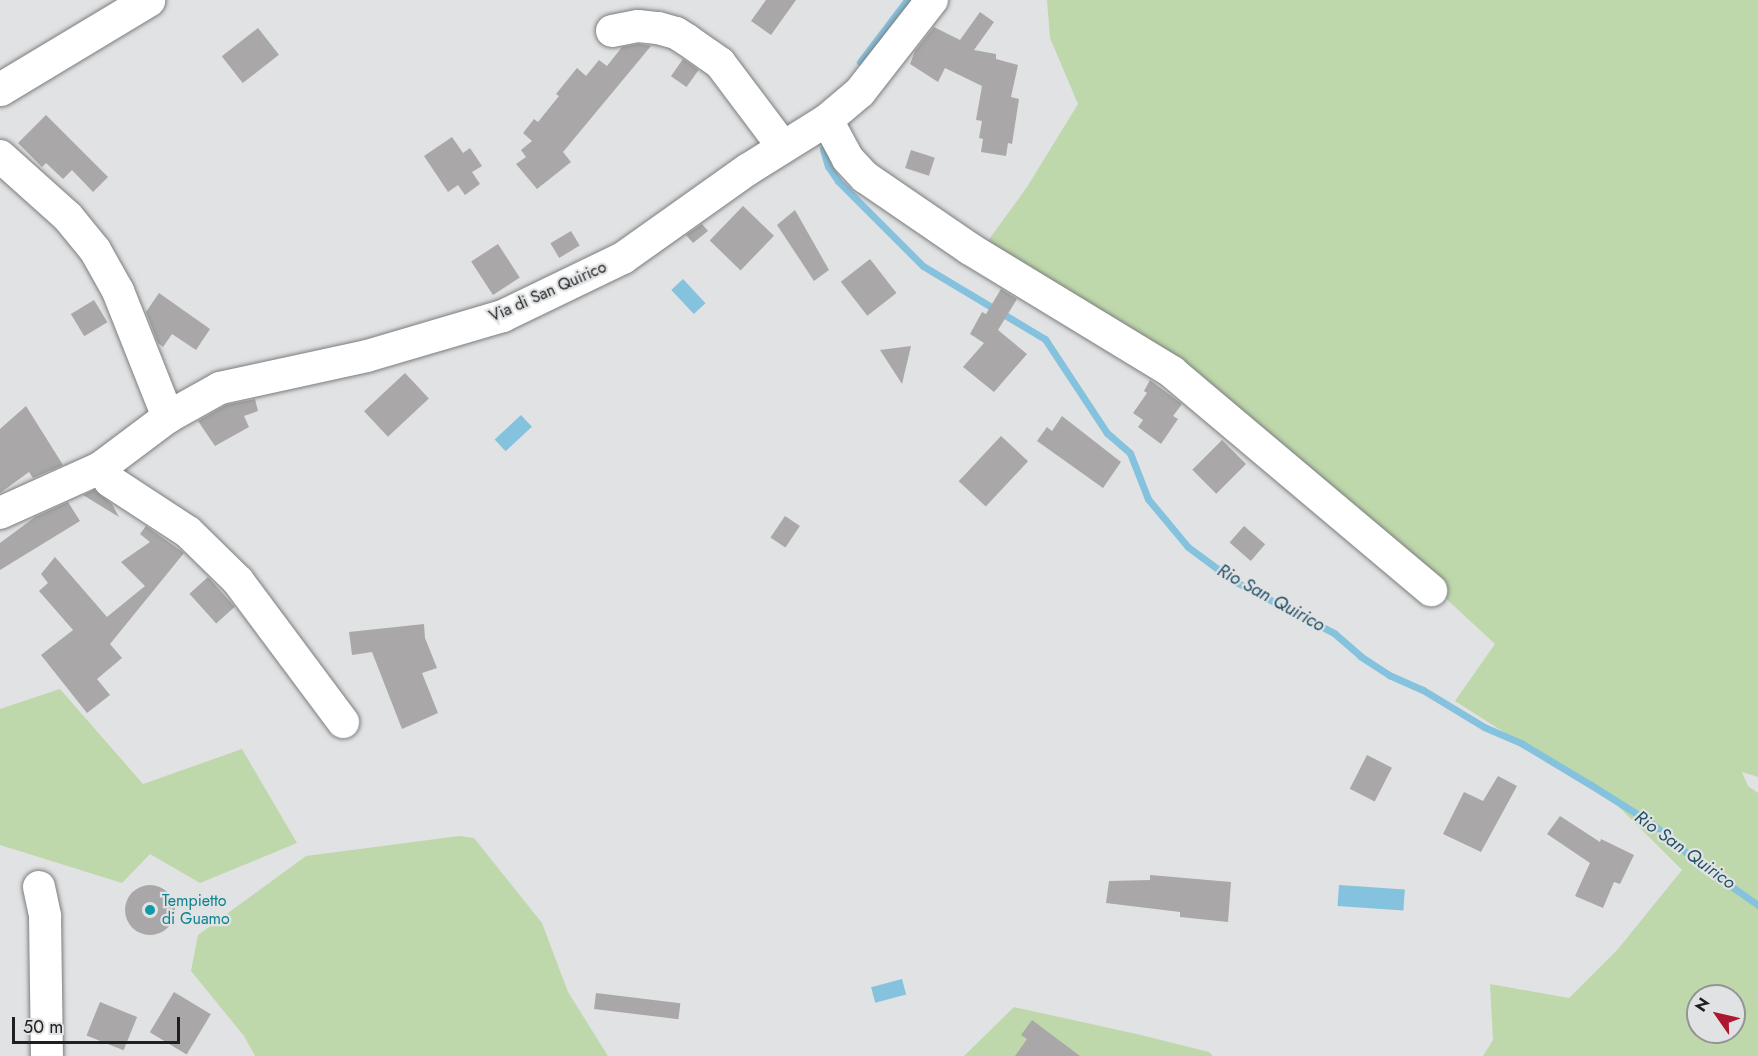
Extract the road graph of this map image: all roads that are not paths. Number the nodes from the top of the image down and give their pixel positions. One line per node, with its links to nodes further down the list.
1 (148, 0): 4 (main road)
2 (932, 0): 5 (street, Via di San Quirico)
3 (612, 31): 6 (street)
4 (0, 89)
5 (827, 120): 6 (street, Via di San Quirico); 11 (street)
6 (783, 147): 8 (street, Via di San Quirico)
7 (0, 156): 8 (street)
8 (168, 417): 9 (street, Via di San Quirico)
9 (100, 468): 10 (street, Via di San Quirico); 12 (street)
10 (0, 513)
11 (1431, 590)
12 (343, 722)
13 (39, 887): 14 (street)
14 (48, 1056)

